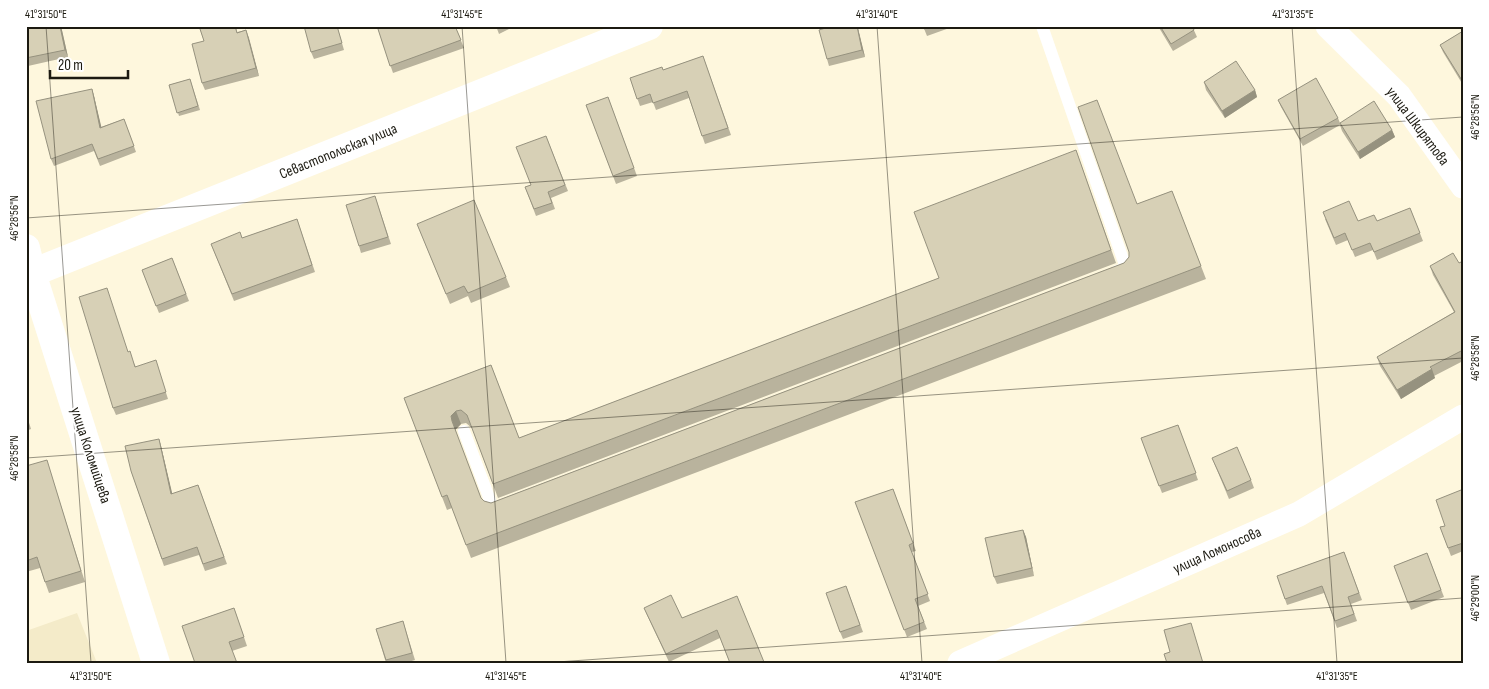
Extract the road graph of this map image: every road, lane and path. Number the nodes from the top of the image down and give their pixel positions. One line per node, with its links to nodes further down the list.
1 (649, 26): 5 (street, Севастопольская улица)
2 (1042, 26): 6 (lane)
3 (1328, 26): 4 (street, улица Шкирятова)
4 (1463, 186)
5 (28, 265): 10 (street, улица Коломийцева)
6 (1108, 275)
7 (1463, 417): 11 (street, улица Ломоносова)
8 (464, 431): 9 (lane)
9 (512, 501)
10 (156, 663)
11 (960, 663)

